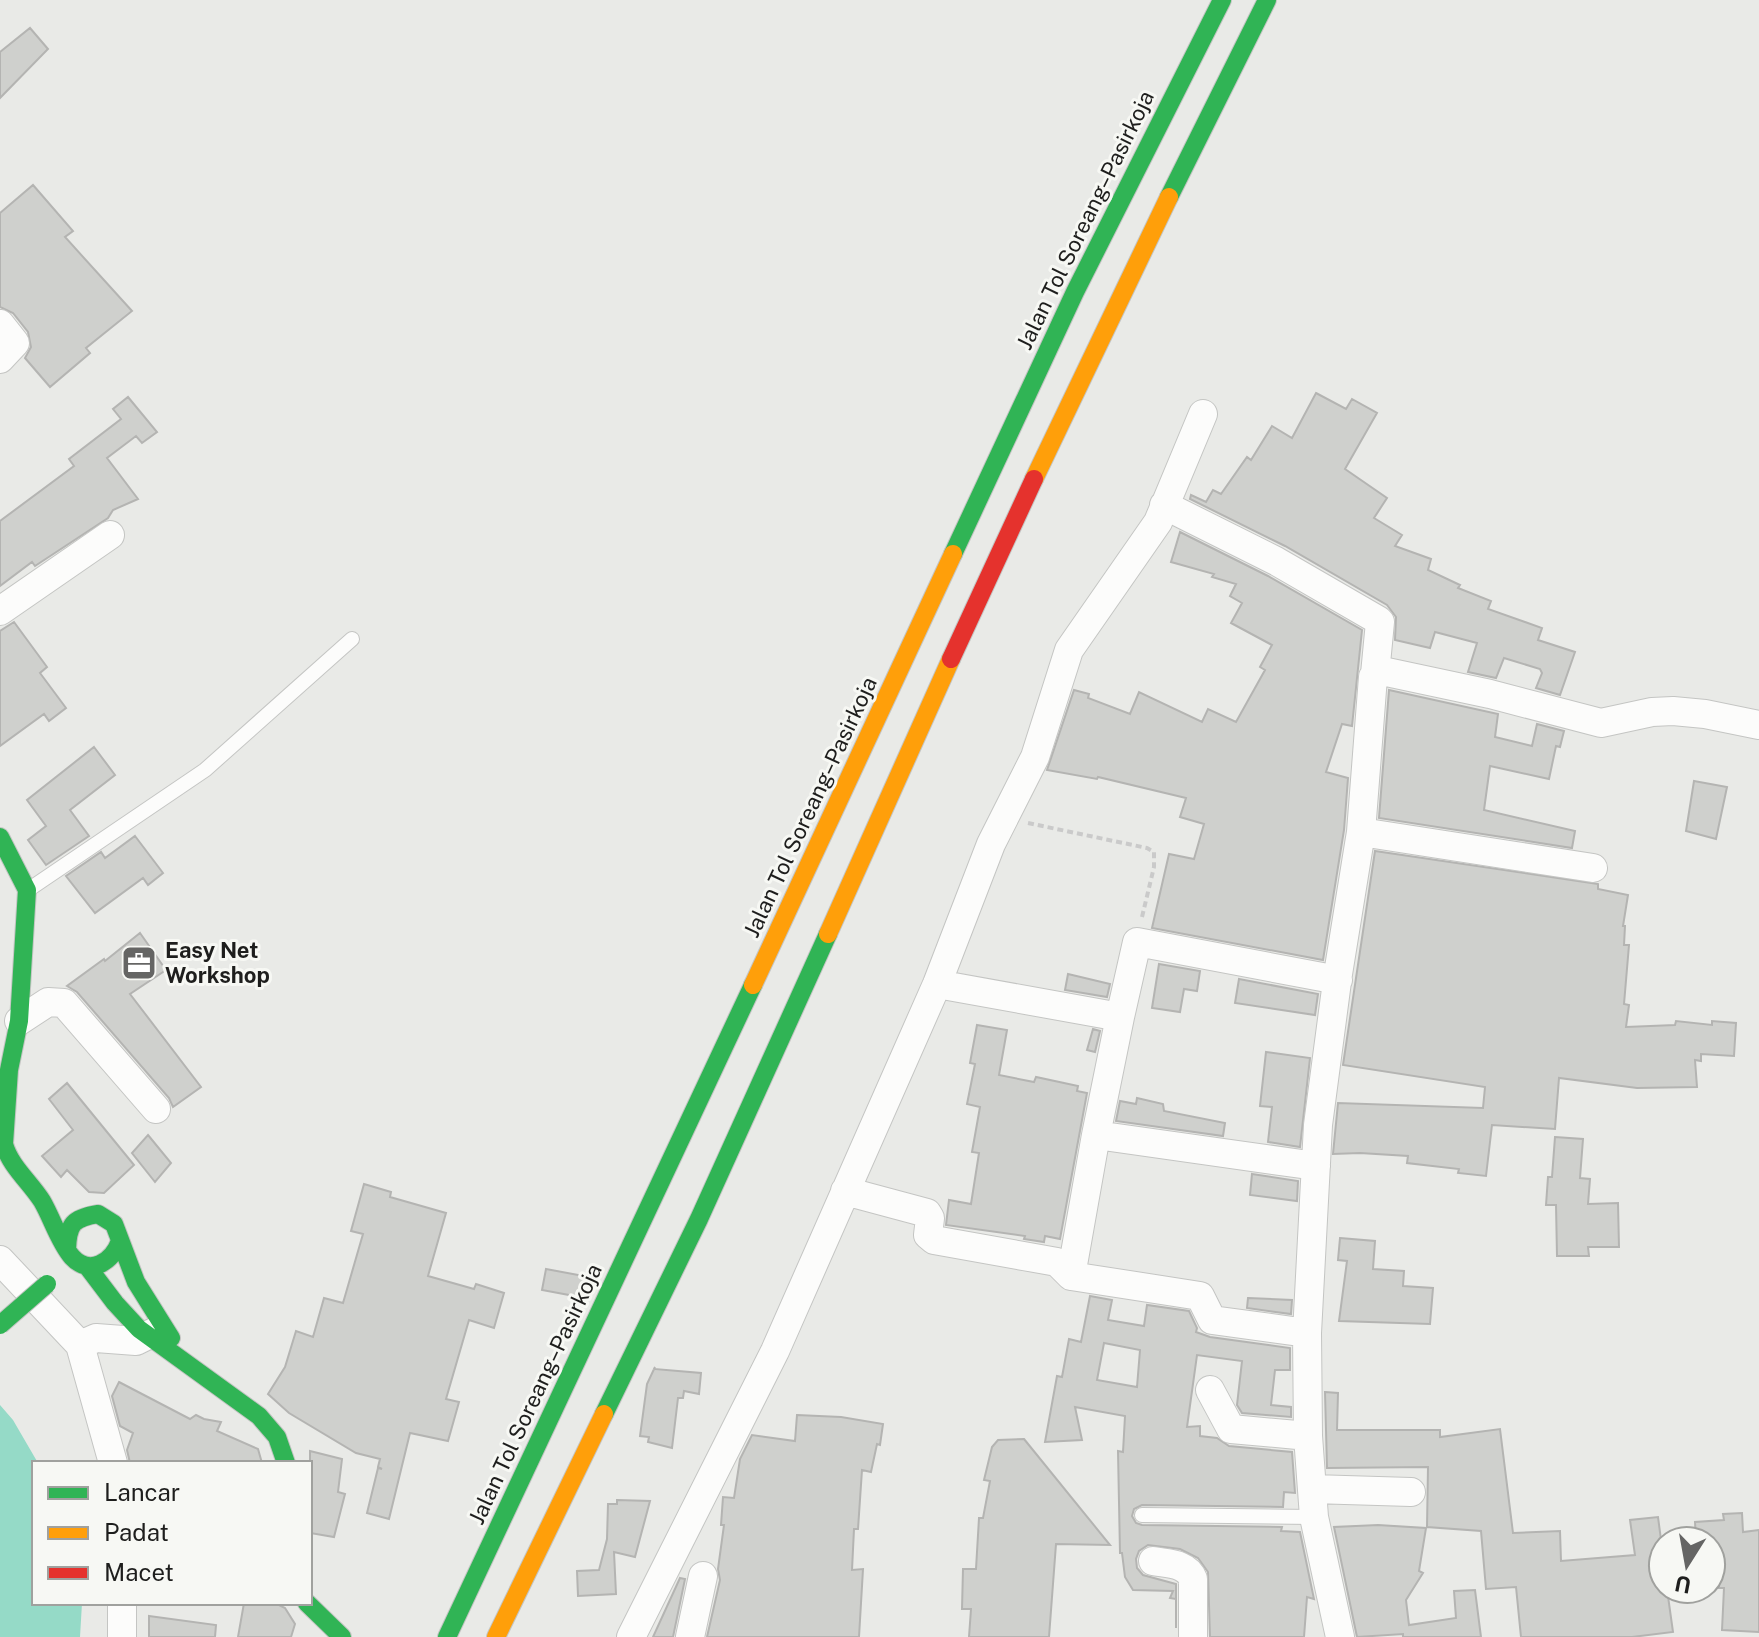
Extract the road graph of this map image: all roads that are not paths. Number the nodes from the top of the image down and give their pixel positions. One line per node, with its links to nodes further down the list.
1 (1222, 0): 49 (main road, Jalan Tol Soreang–Pasirkoja)
2 (1267, 0): 50 (main road)
3 (0, 324): 4 (street)
4 (0, 359)
5 (1203, 414): 6 (street)
6 (1164, 505): 10 (street); 18 (street)
7 (110, 535): 8 (street)
8 (0, 611)
9 (352, 639): 15 (lane)
10 (1375, 674): 11 (street); 12 (street)
11 (1759, 725)
12 (1361, 832): 14 (street); 17 (street)
13 (0, 837): 15 (main road)
14 (1593, 868)
15 (27, 890): 16 (main road)
16 (12, 960): 20 (main road)
17 (1338, 980): 19 (street); 23 (street)
18 (937, 984): 19 (street); 24 (street)
19 (1120, 1017): 22 (street)
20 (19, 1021): 21 (street); 25 (main road)
21 (156, 1109)
22 (1096, 1135): 23 (street); 30 (street)
23 (1316, 1166): 33 (street)
24 (845, 1191): 30 (street); 51 (street)
25 (41, 1199): 26 (main road); 29 (main road)
26 (89, 1213): 27 (main road); 29 (main road)
27 (120, 1241): 29 (main road); 32 (main road)
28 (0, 1260): 34 (street)
29 (73, 1261): 31 (main road, bridge); 32 (main road)
30 (1071, 1276): 33 (street)
31 (0, 1325)
32 (155, 1331): 34 (street); 38 (main road)
33 (1307, 1333): 36 (street)
34 (80, 1345): 37 (street)
35 (1210, 1390): 36 (street)
36 (1308, 1436): 39 (street)
37 (112, 1461)
38 (286, 1461)
39 (1312, 1489): 40 (street); 42 (street)
40 (1411, 1492)
41 (1142, 1515): 42 (lane)
42 (1314, 1517): 54 (street)
43 (1153, 1561): 53 (street)
44 (703, 1576): 52 (street)
45 (122, 1605): 47 (street)
46 (309, 1605): 48 (main road)
47 (122, 1637)
48 (342, 1637)
49 (447, 1637)
50 (496, 1637)
51 (631, 1637)
52 (690, 1637)
53 (1193, 1637)
54 (1340, 1637)

